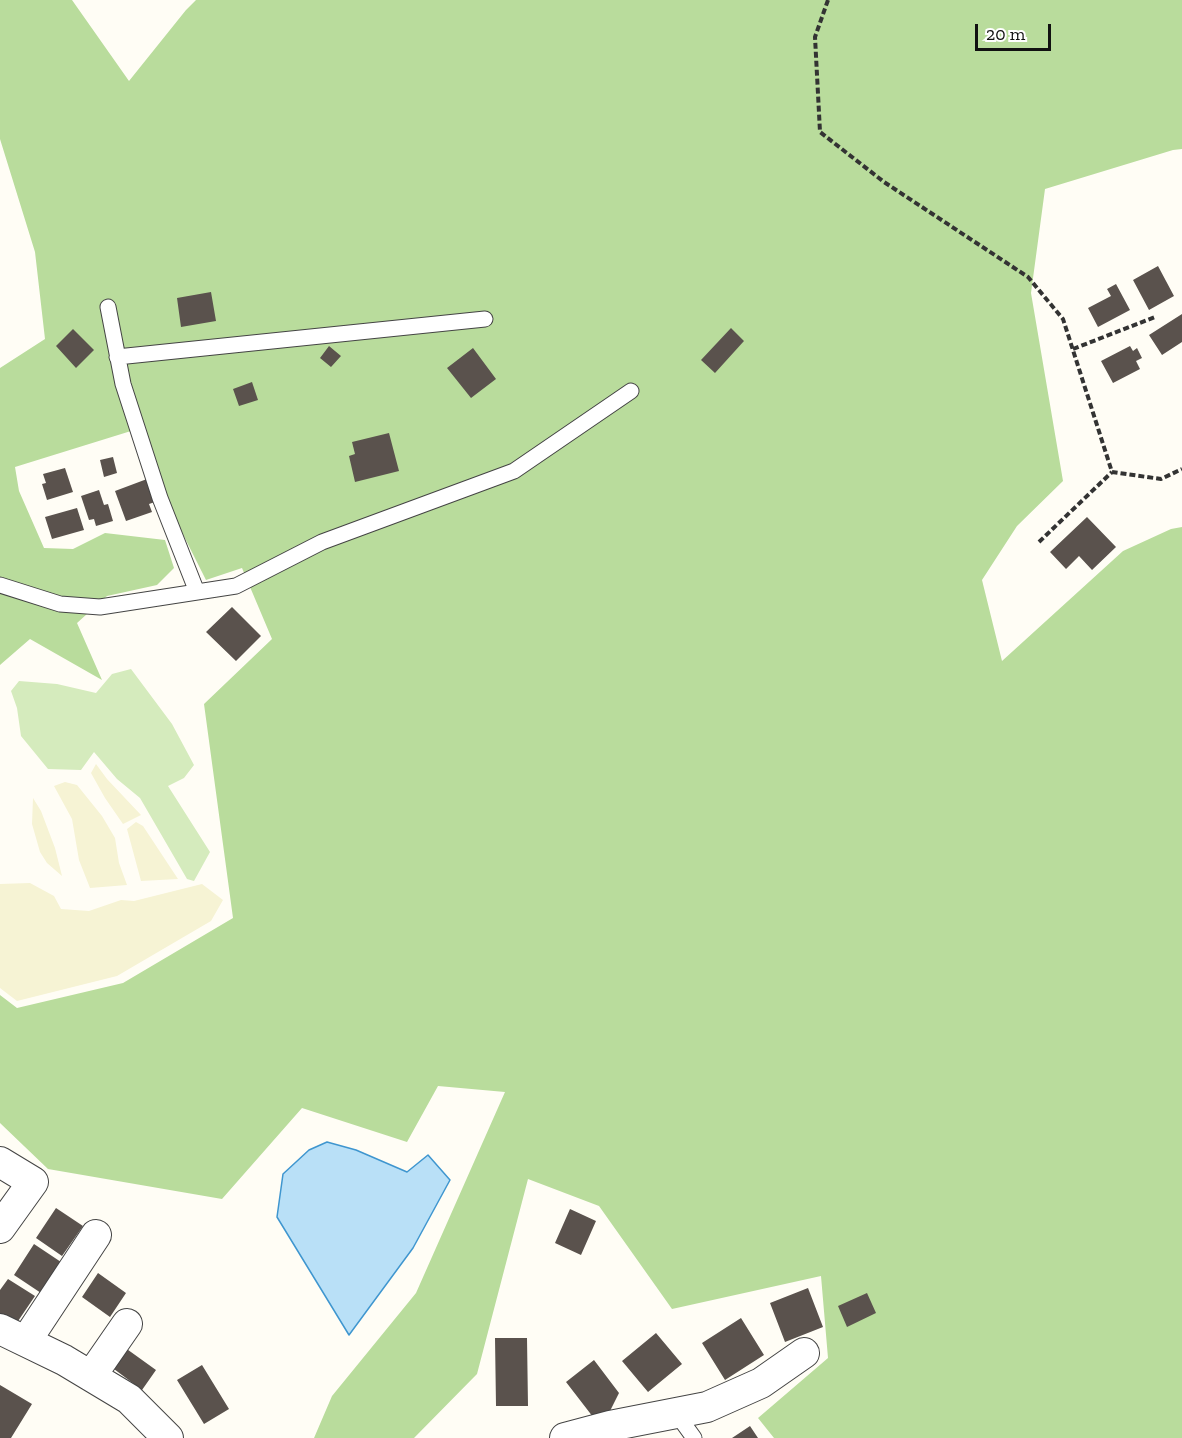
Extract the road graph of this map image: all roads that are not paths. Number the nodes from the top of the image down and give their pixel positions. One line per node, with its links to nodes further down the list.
1 (108, 307): 3 (lane)
2 (485, 319): 3 (lane)
3 (117, 357): 6 (lane)
4 (631, 391): 6 (lane)
5 (0, 585): 6 (lane)
6 (197, 592)
7 (0, 1162): 8 (street)
8 (0, 1228)
9 (96, 1235): 11 (street)
10 (127, 1324): 13 (street)
11 (13, 1335): 13 (street)
12 (804, 1353): 14 (street)
13 (91, 1376): 16 (street)
14 (676, 1413): 15 (street); 17 (lane)
15 (580, 1436)
16 (168, 1438)
17 (694, 1438)

